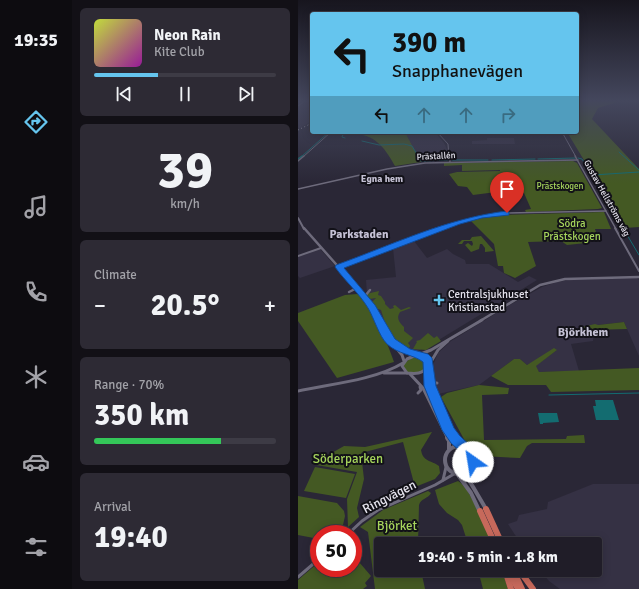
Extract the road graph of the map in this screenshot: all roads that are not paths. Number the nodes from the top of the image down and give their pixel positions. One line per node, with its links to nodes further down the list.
1 (329, 134): 5 (street)
2 (439, 134): 6 (street)
3 (563, 134): 4 (street, Gustav Hellströms väg)
4 (578, 160): 6 (street, Prästallén); 8 (street, Gustav Hellströms väg)
5 (298, 161)
6 (450, 162): 7 (street, Prästallén)
7 (298, 189)
8 (606, 211): 12 (street); 13 (street, Gustav Hellströms väg)
9 (298, 218): 10 (main road)
10 (321, 248): 11 (street); 12 (main road)
11 (298, 256)
12 (339, 267): 15 (main road)
13 (639, 271)
14 (639, 277): 19 (main road)
15 (356, 286): 17 (main road); 18 (main road)
16 (370, 290): 18 (main road)
17 (349, 292)
18 (365, 297): 20 (main road)
19 (451, 338): 21 (main road); 22 (main road)
20 (391, 341): 21 (main road); 24 (main road)
21 (417, 355): 24 (main road); 25 (main road)
22 (435, 355): 23 (main road); 25 (main road)
23 (441, 355)
24 (403, 362): 27 (main road); 28 (main road)
25 (428, 366): 28 (main road); 31 (main road)
26 (389, 373): 27 (main road); 28 (main road); 29 (main road)
27 (379, 374): 33 (main road)
28 (408, 374): 30 (main road)
29 (386, 376)
30 (418, 382): 34 (main road); 36 (main road)
31 (429, 383): 32 (main road); 35 (main road)
32 (437, 383)
33 (298, 391)
34 (418, 393)
35 (464, 447): 36 (main road); 38 (main road)
36 (449, 449): 37 (main road)
37 (446, 467): 39 (main road); 40 (street)
38 (469, 472): 39 (main road); 41 (main road)
39 (456, 474): 40 (street, Ringvägen); 41 (main road)
40 (442, 481): 42 (street, Ringvägen)
41 (483, 510): 43 (highway); 44 (highway)
42 (358, 525)
43 (493, 537)
44 (499, 537)
45 (310, 567): 46 (street)
46 (298, 577)
47 (507, 577): 51 (highway)
48 (512, 577): 52 (highway)
49 (516, 577): 53 (highway)
50 (524, 577): 54 (highway)
51 (511, 589)
52 (518, 589)
53 (522, 589)
54 (533, 589)

